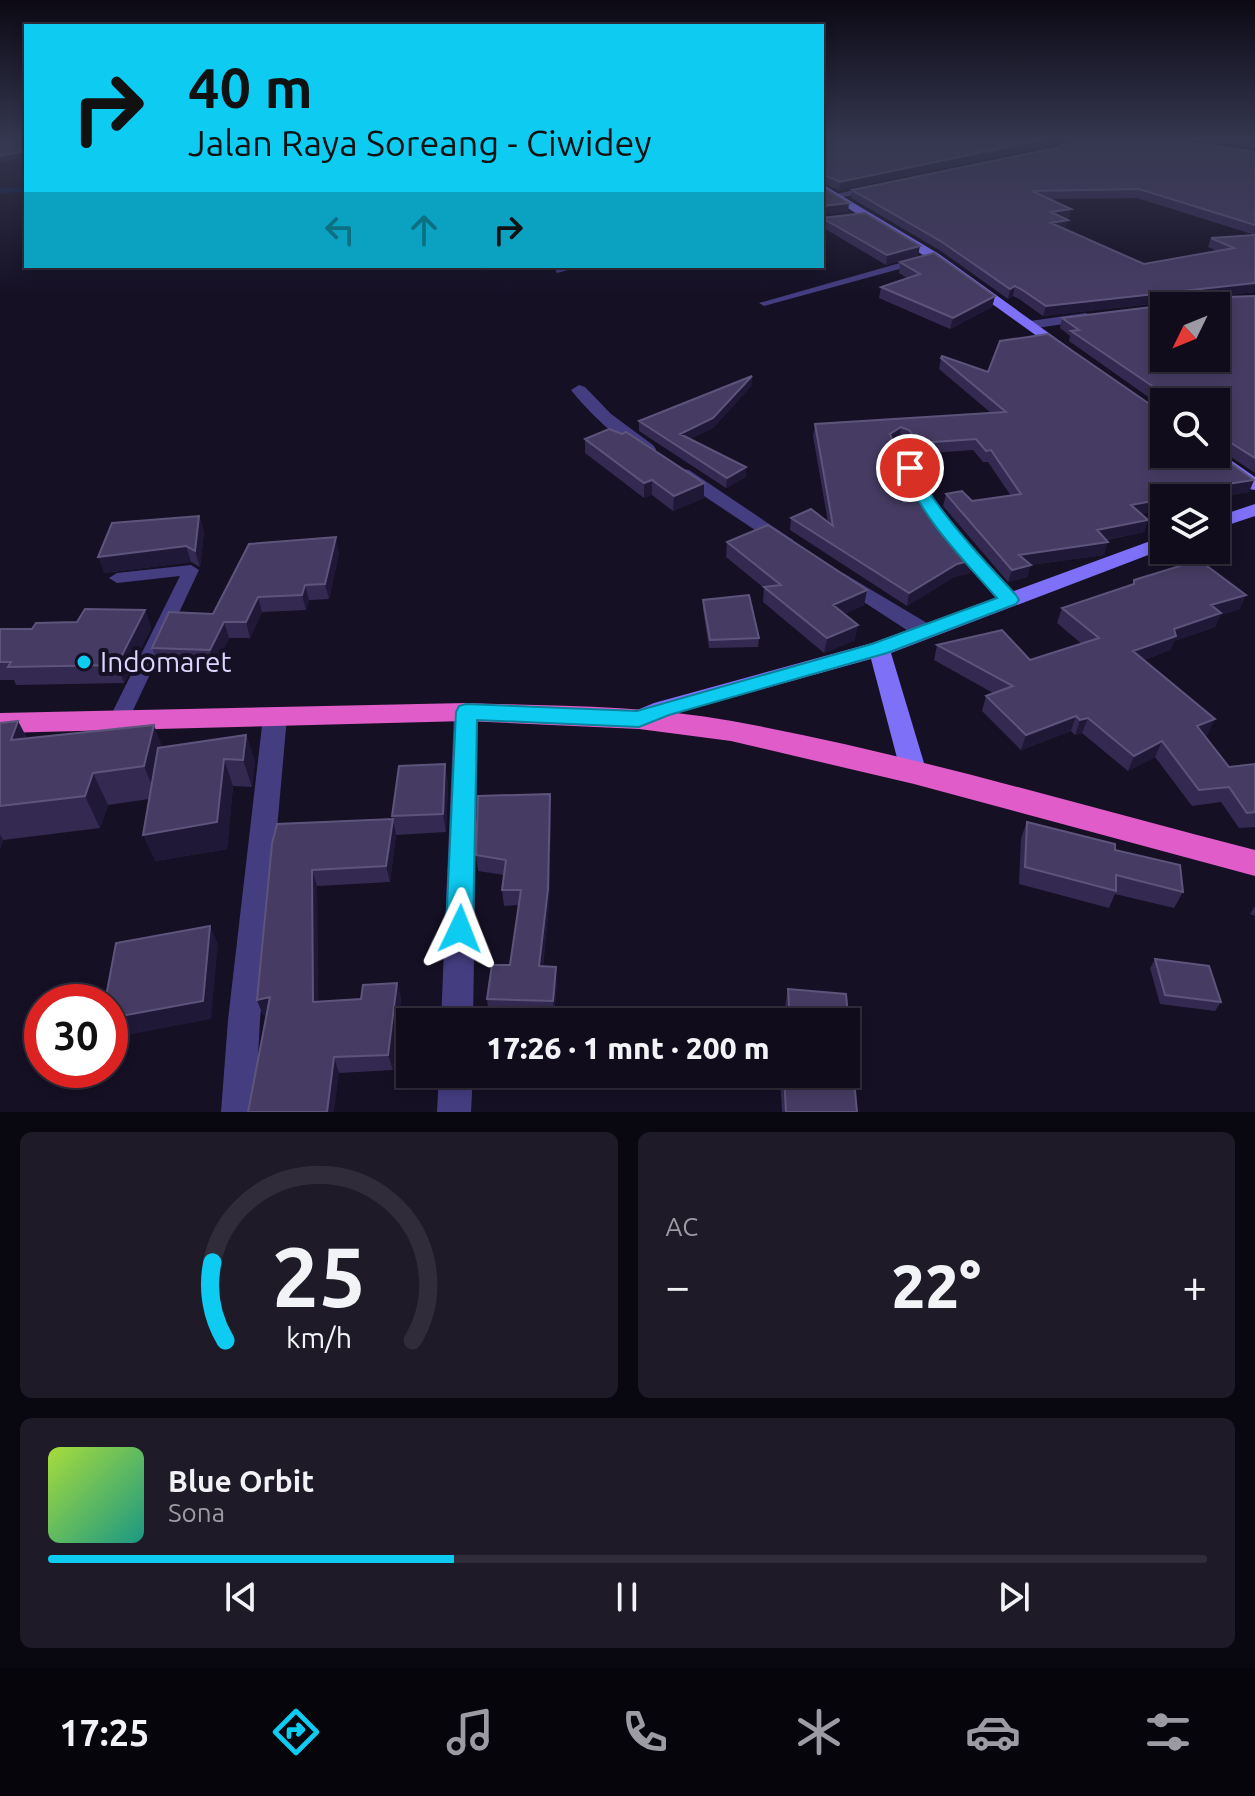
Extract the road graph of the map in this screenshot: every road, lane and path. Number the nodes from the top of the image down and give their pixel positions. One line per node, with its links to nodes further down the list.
1 (829, 191): 3 (main road)
2 (859, 191): 3 (street)
3 (837, 195): 4 (main road)
4 (870, 215): 5 (street); 6 (main road)
5 (846, 218)
6 (935, 257): 7 (lane); 9 (main road)
7 (764, 303)
8 (1094, 316): 9 (street)
9 (1030, 325): 10 (main road)
10 (1079, 359)
11 (579, 390): 18 (street)
12 (900, 446): 21 (street)
13 (1230, 467): 14 (main road)
14 (1255, 485)
15 (1255, 510): 16 (main road)
16 (1230, 518)
17 (1150, 547): 21 (main road)
18 (802, 552)
19 (827, 568): 22 (street)
20 (117, 578): 27 (lane)
21 (1009, 600): 22 (main road)
22 (924, 631): 23 (main road)
23 (879, 649): 26 (main road); 29 (main road)
24 (466, 712): 25 (highway); 26 (highway); 31 (street)
25 (275, 717): 27 (highway); 33 (street)
26 (639, 719): 29 (highway)
27 (118, 721): 28 (highway)
28 (0, 723)
29 (914, 773): 30 (highway)
30 (1255, 863)
31 (457, 1008)
32 (455, 1088): 34 (street)
33 (238, 1112)
34 (454, 1112)

